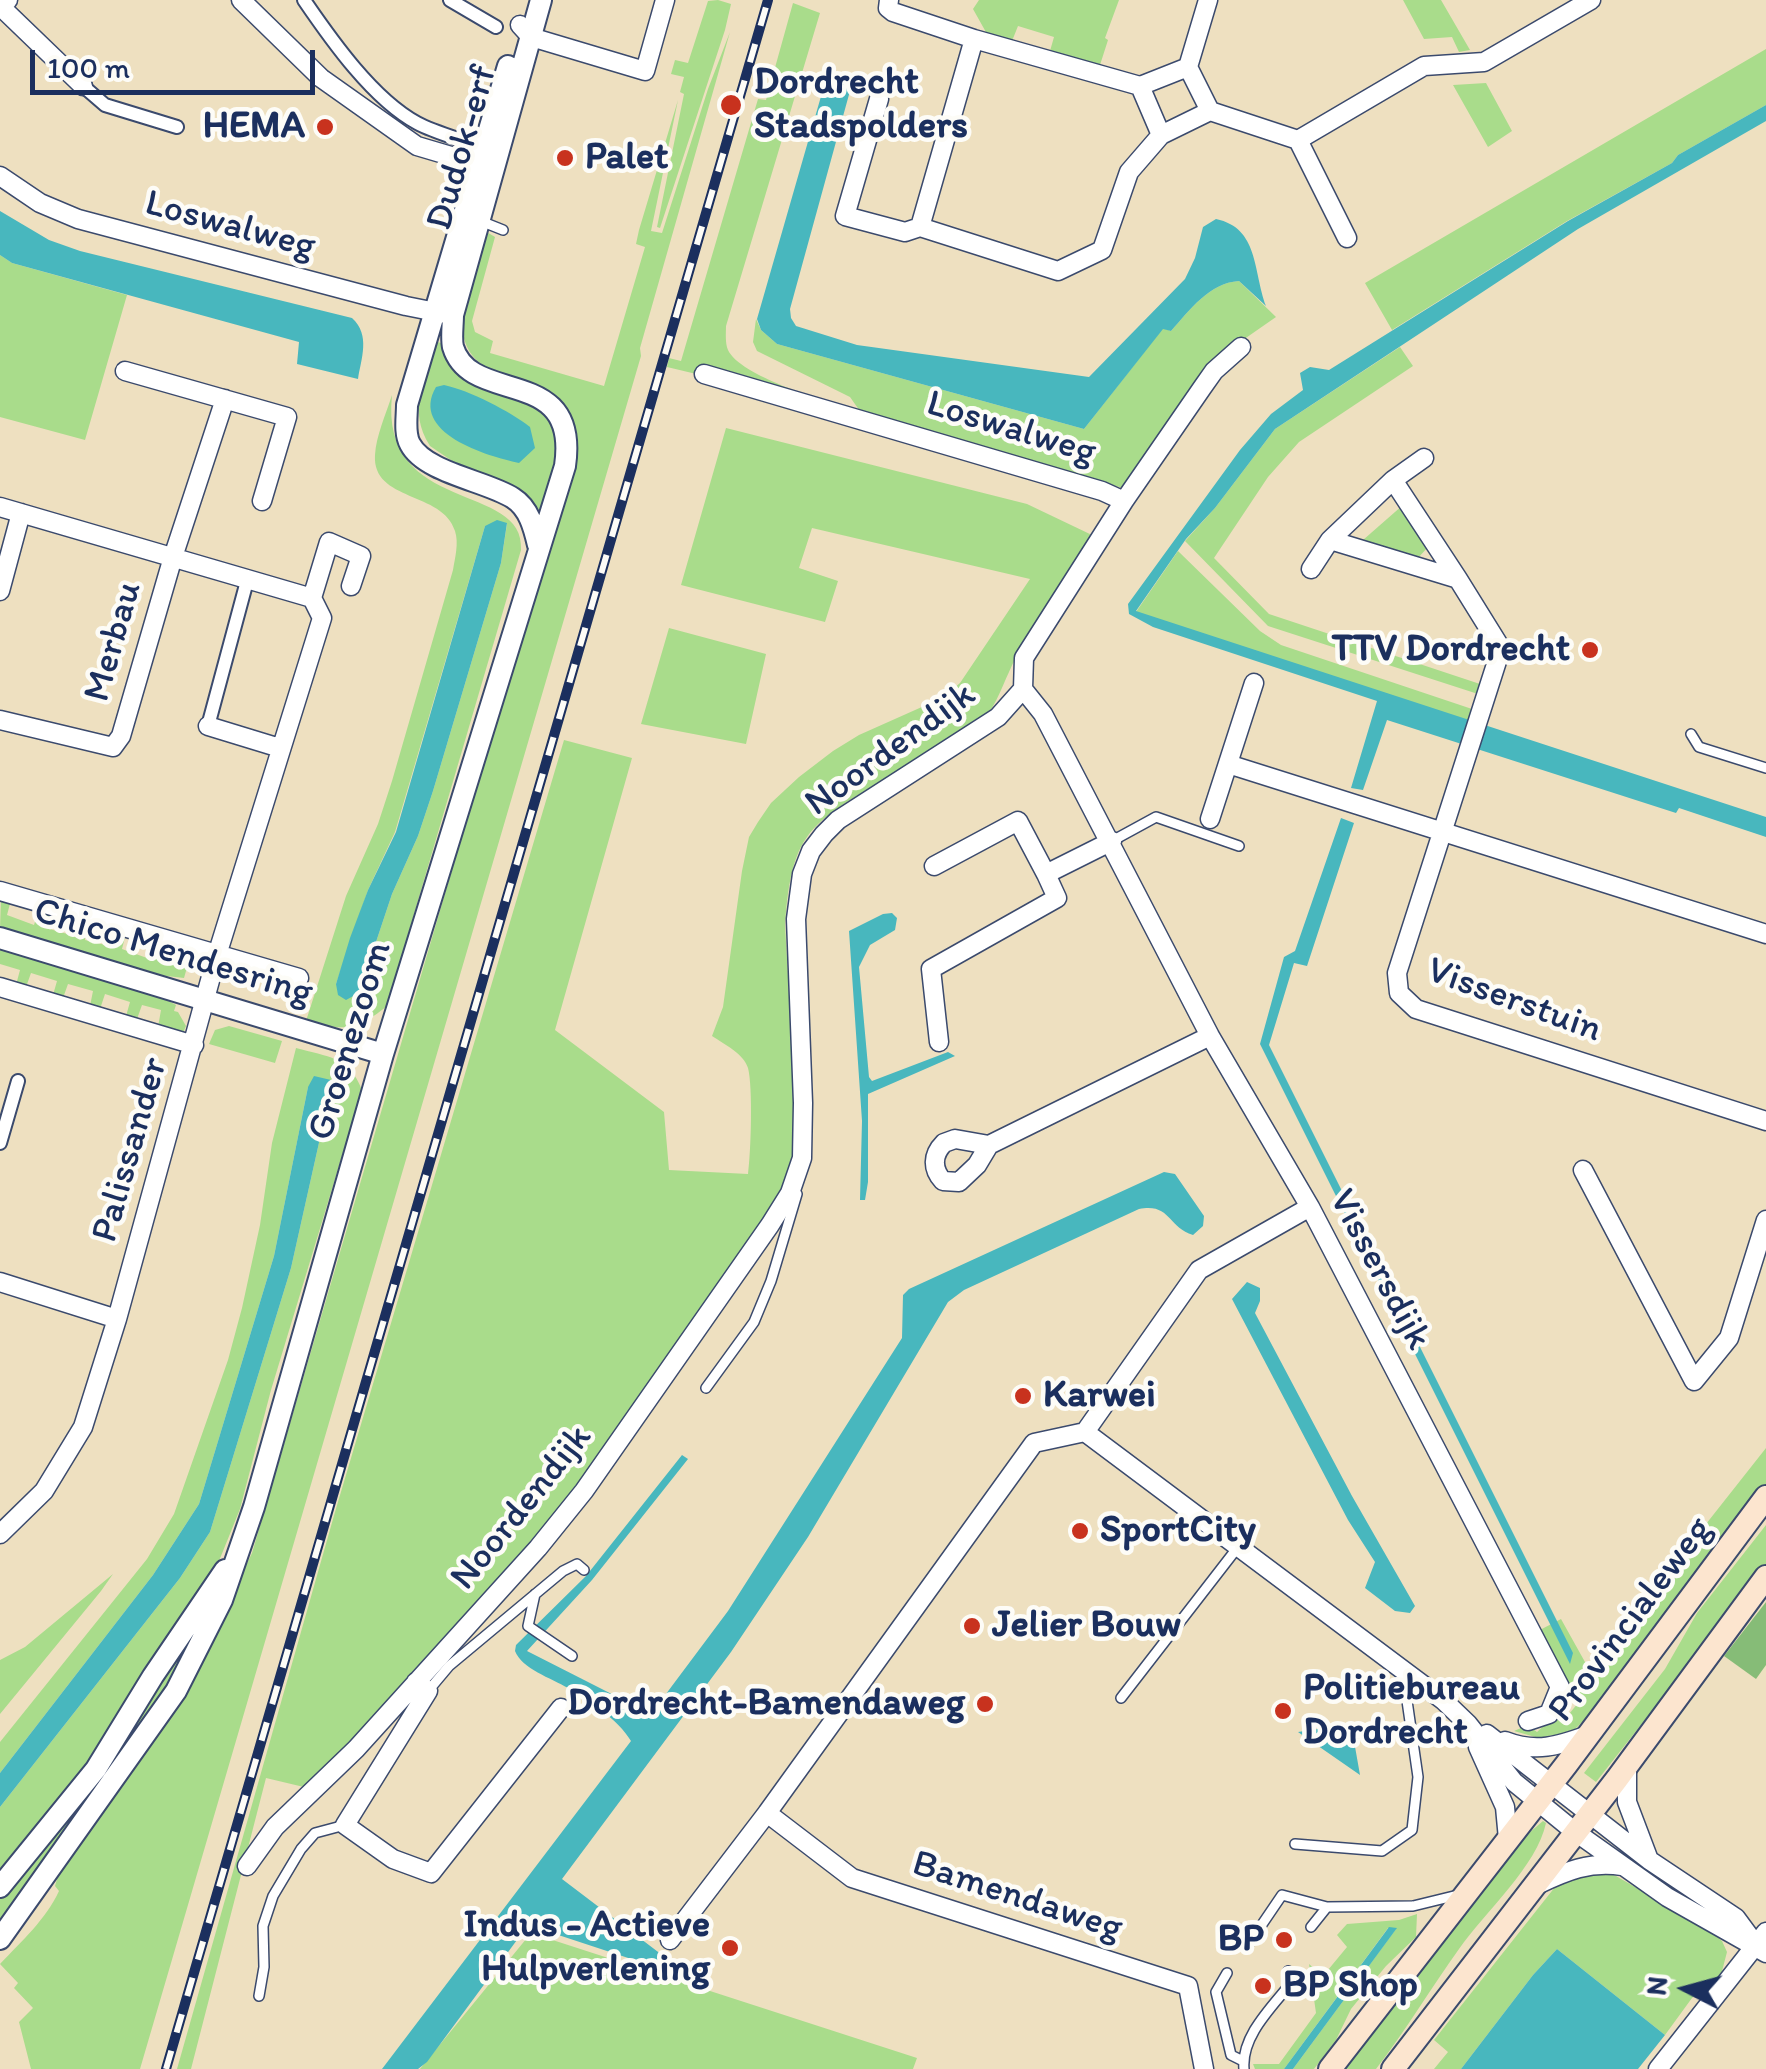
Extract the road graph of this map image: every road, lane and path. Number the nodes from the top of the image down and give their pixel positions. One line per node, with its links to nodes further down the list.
1 (8, 0): 12 (street)
2 (241, 0): 24 (street)
3 (304, 0): 24 (street)
4 (450, 0): 11 (street)
5 (527, 0): 14 (street, Dudok-erf)
6 (541, 0): 14 (street, Dudok-erf)
7 (665, 0): 14 (street)
8 (888, 0): 15 (street)
9 (1208, 0): 16 (street)
10 (1591, 0): 23 (street)
11 (466, 6): 13 (street)
12 (1, 7): 17 (street)
13 (496, 27)
14 (525, 31): 25 (street, Dudok-erf)
15 (974, 39): 18 (street); 28 (street)
16 (1188, 67): 18 (street); 20 (street)
17 (83, 86): 21 (street)
18 (1140, 86): 22 (street)
19 (879, 99): 28 (street)
20 (1210, 111): 22 (street); 23 (street)
21 (177, 127)
22 (1161, 135): 28 (street)
23 (1298, 140): 30 (street)
24 (458, 150): 25 (street)
25 (487, 167): 27 (street, Dudok-erf); 31 (street, Dudok-erf)
26 (0, 176): 31 (street, Loswalweg)
27 (478, 220): 29 (lane); 31 (street, Dudok-erf)
28 (920, 227)
29 (503, 230)
30 (1347, 238)
31 (444, 313): 43 (street, Groenezoom); 43 (street)
32 (1240, 347): 39 (street, Noordendijk)
33 (125, 371): 35 (street)
34 (704, 374): 39 (street, Loswalweg)
35 (226, 399): 38 (street); 44 (street, Merbau)
36 (1424, 458): 37 (street)
37 (1393, 480): 42 (street); 46 (street, Visserstuin)
38 (262, 500)
39 (1124, 501): 52 (street, Noordendijk)
40 (0, 507): 41 (street, Merbau)
41 (22, 513): 44 (street, Merbau); 49 (street)
42 (1330, 540): 45 (street); 46 (street)
43 (539, 547): 75 (street, Groenezoom)
44 (173, 557): 47 (street, Merbau); 53 (street, Merbau)
45 (1311, 569)
46 (1458, 580): 60 (street, Visserstuin)
47 (247, 581): 50 (street, Merbau); 54 (street)
48 (351, 586): 50 (street)
49 (0, 592)
50 (312, 598): 56 (street)
51 (1254, 683): 57 (street)
52 (1023, 689): 61 (street, Vissersdijk); 80 (street, Noordendijk)
53 (0, 720)
54 (208, 726): 56 (street)
55 (1691, 734): 58 (lane)
56 (280, 748): 68 (street)
57 (1228, 764): 59 (street); 60 (street)
58 (1766, 768)
59 (1210, 819)
60 (1443, 833): 66 (street); 77 (street, Visserstuin)
61 (1112, 841): 62 (lane); 64 (street); 72 (street, Vissersdijk)
62 (1239, 846)
63 (934, 866): 64 (street)
64 (1046, 874): 73 (street)
65 (0, 891): 68 (street, Chico Mendesring)
66 (1766, 934)
67 (0, 938): 71 (street, Chico Mendesring)
68 (218, 956): 69 (street, Chico Mendesring); 71 (street)
69 (299, 978)
70 (0, 987): 74 (street)
71 (206, 998): 74 (street, Palissander); 75 (street, Chico Mendesring)
72 (1210, 1036): 79 (street); 82 (street, Vissersdijk)
73 (939, 1042)
74 (194, 1044): 85 (street, Palissander)
75 (383, 1054): 91 (street, Groenezoom)
76 (18, 1081): 78 (street)
77 (1766, 1121)
78 (0, 1144)
79 (989, 1145)
80 (805, 1170): 86 (lane, Noordendijk); 95 (street, Noordendijk)
81 (1583, 1170): 83 (street)
82 (1310, 1207): 87 (street); 101 (street, Vissersdijk)
83 (1766, 1220)
84 (0, 1282): 85 (street)
85 (118, 1318): 89 (street, Palissander)
86 (706, 1388)
87 (1085, 1432): 90 (street); 107 (street)
88 (1766, 1498): 104 (main road, Provincialeweg)
89 (0, 1534)
90 (1238, 1547): 97 (street); 99 (lane)
91 (235, 1556): 115 (street, Groenezoom); 120 (street, Groenezoom)
92 (584, 1570): 94 (lane, Noordendijk)
93 (1766, 1578): 105 (main road)
94 (535, 1594): 95 (lane, Noordendijk); 96 (lane)
95 (473, 1637): 98 (street, Noordendijk)
96 (572, 1656)
97 (1402, 1668): 102 (street); 111 (lane)
98 (422, 1686): 109 (street); 113 (street, Noordendijk)
99 (1121, 1698)
100 (561, 1708): 109 (street)
101 (1528, 1722)
102 (1468, 1724): 103 (street); 106 (street); 110 (street)
103 (1487, 1734): 104 (street); 106 (street)
104 (1588, 1734): 106 (main road, Provincialeweg)
105 (1626, 1765): 108 (main road); 112 (street)
106 (1538, 1787): 108 (street); 110 (main road, Provincialeweg)
107 (767, 1814): 121 (street); 128 (street, Bamendaweg)
108 (1580, 1822): 112 (street); 114 (street); 116 (main road)
109 (345, 1825): 126 (lane)
110 (1508, 1839): 117 (main road, Provincialeweg)
111 (1295, 1844)
112 (1649, 1860): 122 (street)
113 (247, 1866)
114 (1625, 1867): 116 (street); 122 (street)
115 (0, 1887)
116 (1528, 1890): 130 (main road)
117 (1466, 1894): 118 (lane); 129 (main road, Provincialeweg)
118 (1328, 1907): 119 (lane); 123 (lane)
119 (1311, 1926)
120 (0, 1940)
121 (670, 1940)
122 (1763, 1943): 131 (street)
123 (1246, 1948)
124 (1288, 1971): 127 (lane)
125 (1226, 1973): 127 (lane)
126 (258, 1996)
127 (1244, 2065)
128 (1204, 2066)
129 (1330, 2069)
130 (1393, 2069)
131 (1658, 2069)

